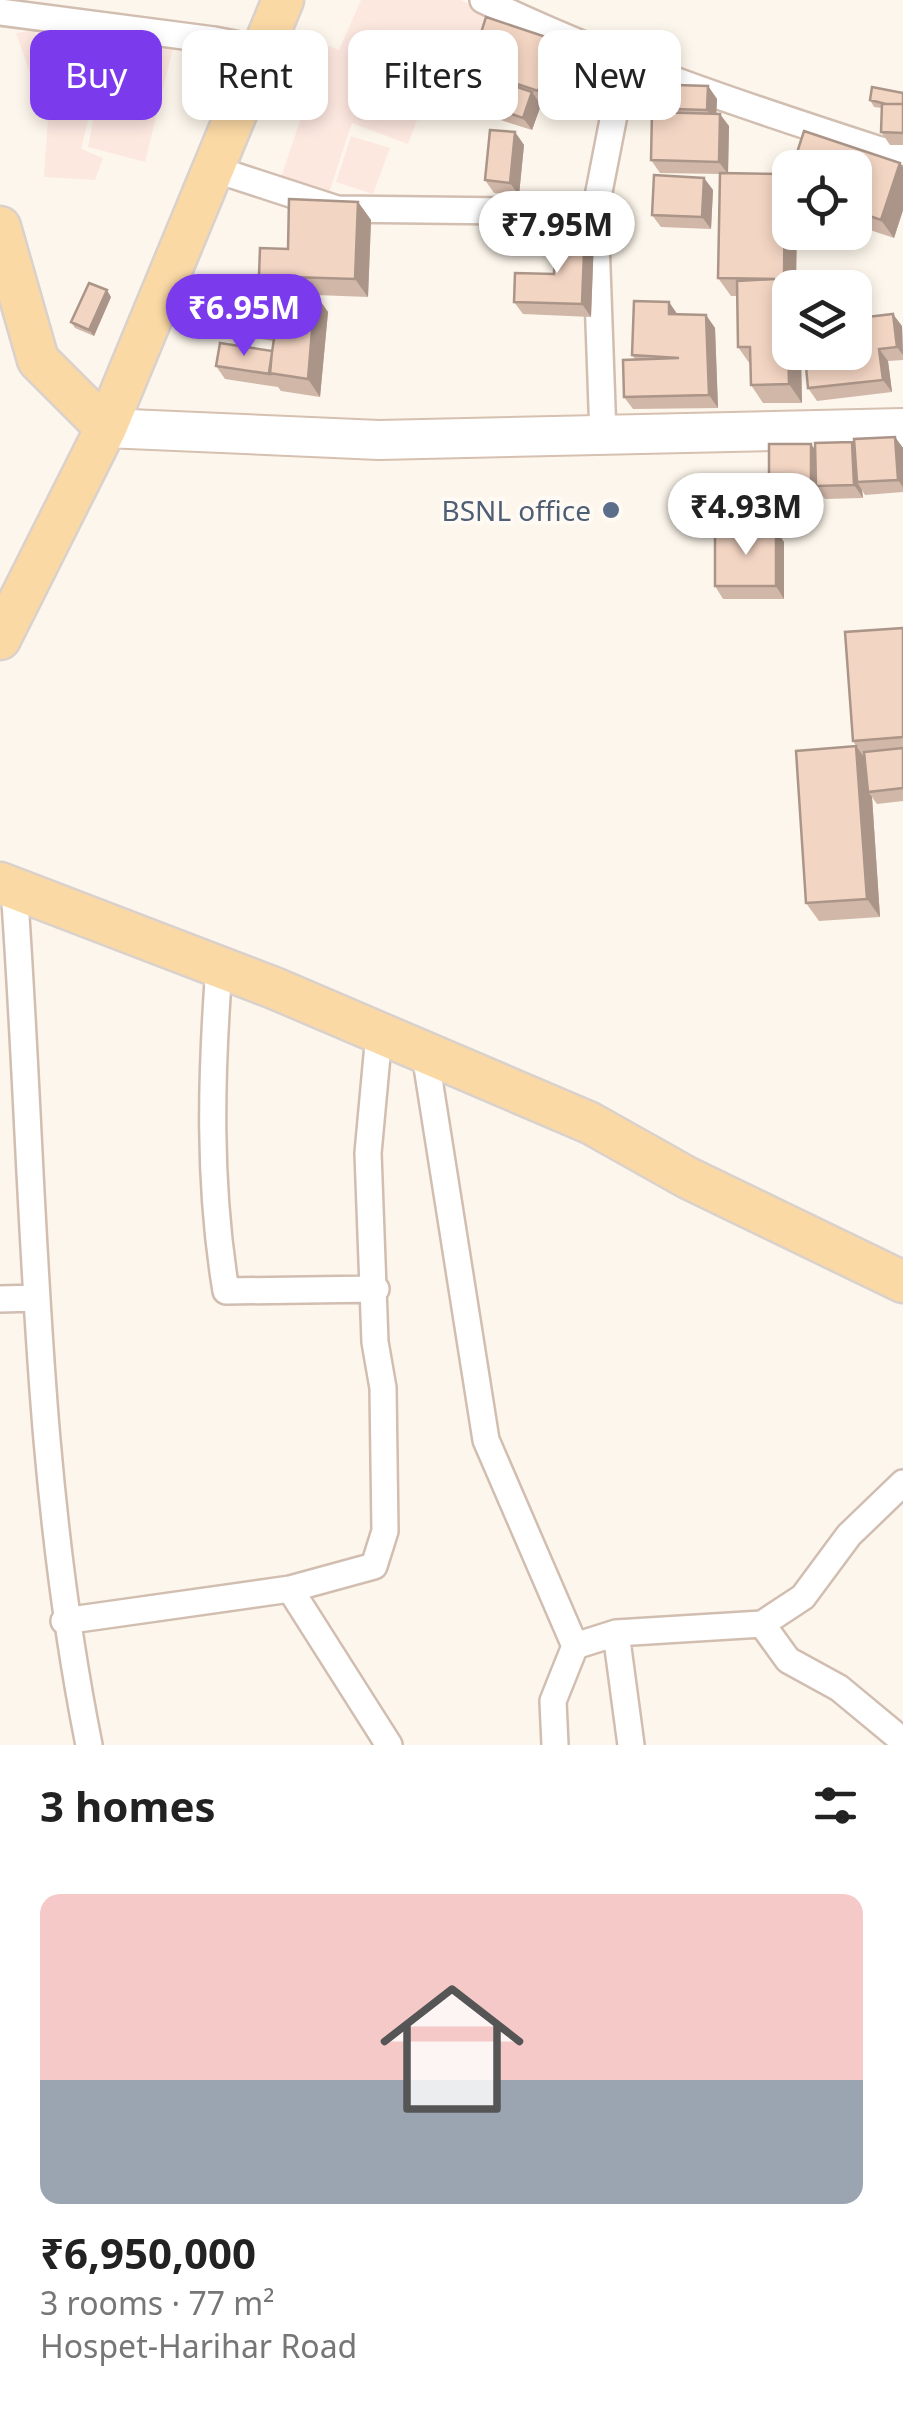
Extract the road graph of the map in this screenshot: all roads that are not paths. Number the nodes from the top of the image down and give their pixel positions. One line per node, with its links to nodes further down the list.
1 (283, 0): 4 (main road)
2 (483, 0): 5 (street)
3 (0, 12): 6 (street)
4 (272, 30)
5 (549, 30)
6 (182, 36)
7 (681, 83): 10 (street)
8 (233, 120): 11 (main road)
9 (613, 120): 12 (street)
10 (903, 152)
11 (211, 168): 12 (street); 14 (main road)
12 (595, 212): 16 (street)
13 (0, 228): 14 (main road)
14 (106, 428): 16 (main road); 17 (main road)
15 (903, 428): 16 (main road)
16 (603, 436)
17 (0, 639)
18 (7, 886): 19 (main road); 24 (street)
19 (219, 967): 20 (main road); 23 (street)
20 (380, 1034): 21 (main road); 23 (street)
21 (425, 1054): 22 (main road); 31 (street)
22 (903, 1282)
23 (376, 1290): 27 (street)
24 (36, 1298): 25 (street); 28 (street)
25 (0, 1299)
26 (903, 1483): 29 (street)
27 (290, 1588): 28 (street); 34 (street)
28 (64, 1622): 33 (street)
29 (762, 1624): 30 (street); 32 (street)
30 (616, 1633): 31 (street); 36 (street)
31 (575, 1646): 35 (street)
32 (903, 1741)
33 (88, 1745)
34 (388, 1745)
35 (555, 1745)
36 (631, 1745)

